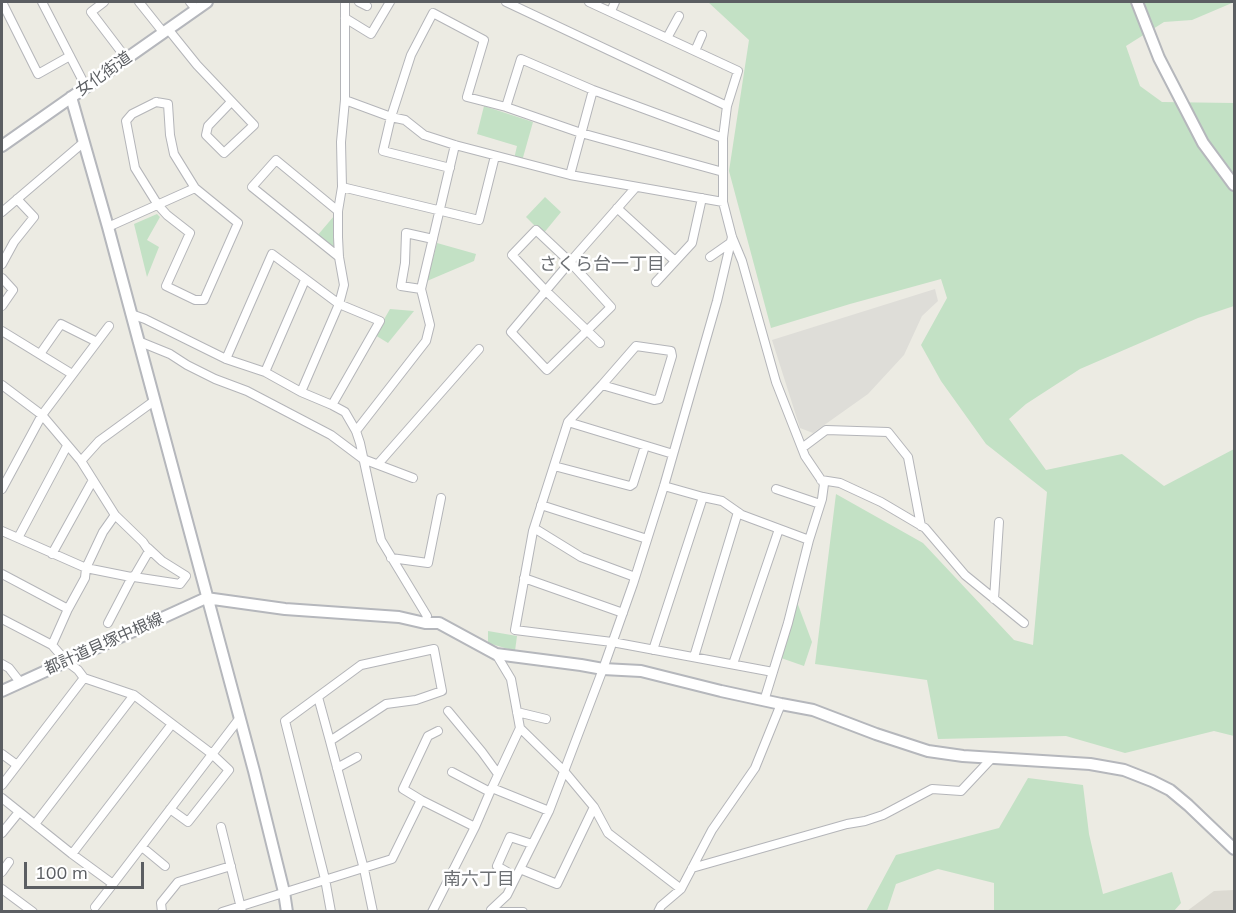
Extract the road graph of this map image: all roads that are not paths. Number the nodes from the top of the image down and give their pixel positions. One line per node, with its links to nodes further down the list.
1 (2, 2): 22 (street)
2 (42, 2): 22 (street)
3 (104, 2): 23 (street)
4 (139, 2): 18 (street)
5 (207, 2): 13 (street, 女化街道)
6 (345, 2): 17 (street)
7 (359, 2): 14 (street)
8 (390, 2): 17 (street)
9 (506, 2): 30 (street)
10 (589, 2): 15 (street)
11 (615, 2): 15 (street)
12 (1137, 2): 41 (street)
13 (193, 5): 18 (street, 女化街道)
14 (367, 6)
15 (610, 11): 20 (street)
16 (679, 16): 20 (street)
17 (345, 18): 27 (street)
18 (166, 30): 23 (street, 女化街道); 28 (street)
19 (702, 35): 21 (street)
20 (667, 38): 21 (street)
21 (695, 51): 30 (street)
22 (70, 56): 24 (street)
23 (126, 58): 24 (street, 女化街道)
24 (86, 87): 26 (street, 女化街道)
25 (593, 90): 29 (street); 32 (street); 33 (street)
26 (71, 97): 34 (street); 36 (street, 女化街道)
27 (345, 100): 31 (street); 42 (street)
28 (231, 102): 28 (street)
29 (506, 106): 31 (street); 32 (street)
30 (727, 106): 33 (street)
31 (391, 117): 35 (street); 38 (street)
32 (580, 133): 39 (street); 40 (street)
33 (723, 138): 39 (street)
34 (84, 142): 46 (street); 53 (street)
35 (455, 145): 37 (street); 38 (street)
36 (2, 146)
37 (495, 156): 40 (street); 51 (street)
38 (450, 168): 51 (street)
39 (723, 172): 47 (street)
40 (570, 174): 43 (street)
41 (1234, 185)
42 (342, 187): 50 (street); 51 (street)
43 (636, 187): 45 (street); 49 (street)
44 (195, 188): 48 (street); 48 (street); 48 (street)
45 (702, 198): 47 (street); 58 (street)
46 (17, 199): 52 (street); 60 (street)
47 (723, 202): 55 (street)
48 (158, 205): 53 (street)
49 (617, 208): 58 (street); 59 (street)
50 (338, 211): 56 (street); 56 (street)
51 (440, 211): 54 (street)
52 (2, 212)
53 (108, 227): 68 (street)
54 (433, 239): 64 (street); 64 (street)
55 (731, 240): 57 (street); 90 (street); 91 (street)
56 (339, 257): 66 (street)
57 (710, 257)
58 (675, 261): 63 (street)
59 (570, 262): 65 (street); 65 (street); 71 (street)
60 (2, 264)
61 (2, 278): 67 (street)
62 (305, 280): 66 (street); 77 (street); 78 (street)
63 (656, 282)
64 (421, 289): 87 (street)
65 (546, 291): 71 (street); 71 (street)
66 (339, 304): 82 (street); 84 (street)
67 (2, 306)
68 (131, 314): 72 (street); 77 (street)
69 (109, 326): 73 (street)
70 (2, 331): 76 (street)
71 (587, 331): 74 (street)
72 (138, 341): 83 (street); 92 (street)
73 (97, 342): 76 (street); 79 (street)
74 (600, 343)
75 (479, 349): 94 (street)
76 (40, 354): 79 (street)
77 (226, 359): 78 (street)
78 (265, 372): 82 (street)
79 (72, 374): 85 (street)
80 (2, 385): 85 (street)
81 (602, 385): 81 (street); 86 (street)
82 (300, 392): 84 (street)
83 (154, 401): 93 (street); 124 (street)
84 (333, 405): 87 (street)
85 (42, 415): 88 (street); 100 (street)
86 (568, 422): 89 (street); 95 (street)
87 (356, 431): 92 (street)
88 (67, 446): 93 (street); 113 (street)
89 (645, 446): 91 (street); 95 (street)
90 (802, 448): 98 (street); 109 (street)
91 (673, 454): 99 (street)
92 (363, 459): 94 (street); 118 (street)
93 (81, 461): 97 (street)
94 (378, 465): 96 (street)
95 (554, 466): 104 (street)
96 (413, 478)
97 (93, 480): 107 (street); 117 (street)
98 (821, 480): 105 (street); 109 (street)
99 (664, 486): 102 (street); 114 (street)
100 (2, 489)
101 (776, 489): 105 (street)
102 (703, 497): 106 (street); 134 (street)
103 (441, 498): 118 (street)
104 (541, 504): 110 (street); 114 (street)
105 (820, 504): 115 (street)
106 (738, 512): 111 (street); 136 (street)
107 (115, 515): 116 (street); 119 (street)
108 (999, 522): 125 (street)
109 (921, 526): 125 (street)
110 (534, 528): 121 (street); 123 (street)
111 (778, 529): 115 (street); 139 (street)
112 (2, 531): 113 (street)
113 (18, 538): 117 (street)
114 (647, 538): 121 (street)
115 (809, 540): 141 (street)
116 (148, 548): 122 (street); 122 (street)
117 (52, 554): 119 (street)
118 (391, 558): 130 (street)
119 (86, 568): 122 (street); 126 (street)
120 (2, 574): 126 (street)
121 (635, 576): 127 (street)
122 (133, 577): 129 (street)
123 (524, 578): 127 (street); 132 (street)
124 (206, 598): 130 (street); 137 (street, 都計道貝塚中根線); 152 (street)
125 (994, 599): 131 (street)
126 (68, 609): 133 (street)
127 (623, 613): 132 (street)
128 (2, 619): 133 (street)
129 (108, 623)
130 (425, 623): 135 (street)
131 (1024, 623)
132 (612, 642): 134 (street); 140 (street)
133 (52, 645): 137 (street)
134 (653, 650): 136 (street)
135 (496, 654): 140 (street); 150 (street)
136 (694, 657): 139 (street)
137 (66, 661): 142 (street); 143 (street, 都計道貝塚中根線)
138 (2, 664): 143 (street)
139 (733, 664): 141 (street)
140 (603, 669): 147 (street); 164 (street)
141 (773, 672): 147 (street)
142 (84, 678): 145 (street); 161 (street)
143 (20, 682): 144 (street, 都計道貝塚中根線)
144 (2, 691)
145 (134, 695): 153 (street); 174 (street)
146 (318, 697): 156 (street); 156 (street); 190 (street)
147 (764, 701): 148 (street)
148 (781, 704): 160 (street); 185 (street)
149 (448, 711): 165 (street)
150 (517, 712): 151 (street); 154 (street)
151 (546, 719)
152 (239, 720): 158 (street); 194 (street)
153 (172, 724): 158 (street); 181 (street)
154 (520, 728): 164 (street); 165 (street)
155 (438, 731): 169 (street)
156 (330, 741): 162 (street)
157 (2, 754): 161 (street)
158 (212, 754): 171 (street); 171 (street)
159 (357, 757): 162 (street)
160 (992, 758): 180 (street); 185 (street)
161 (17, 765): 166 (street)
162 (338, 768): 186 (street)
163 (452, 771): 167 (street)
164 (564, 771): 170 (street); 172 (street)
165 (498, 774): 167 (street)
166 (2, 785)
167 (491, 790): 172 (street); 176 (street)
168 (2, 798): 173 (street)
169 (421, 800): 176 (street); 186 (street)
170 (594, 807): 187 (street); 193 (street)
171 (171, 809): 179 (street)
172 (549, 811): 178 (street)
173 (19, 812): 174 (street); 177 (street)
174 (35, 824): 181 (street)
175 (221, 827): 184 (street)
176 (475, 827): 204 (street)
177 (2, 833)
178 (532, 844): 187 (street); 189 (street)
179 (142, 847): 183 (street); 191 (street)
180 (1234, 849)
181 (72, 854): 191 (street)
182 (9, 862): 188 (street)
183 (165, 866)
184 (231, 866): 196 (street); 199 (street)
185 (692, 868): 193 (street)
186 (364, 869): 190 (street); 203 (street)
187 (520, 869): 189 (street)
188 (2, 872)
189 (516, 877): 197 (street)
190 (325, 879): 194 (street); 202 (street)
191 (113, 884): 195 (street)
192 (2, 889): 198 (street)
193 (681, 889): 206 (street)
194 (284, 892): 196 (street); 201 (street)
195 (95, 907)
196 (242, 909): 200 (street)
197 (491, 911): 205 (street)
198 (33, 912)
199 (162, 912)
200 (222, 912)
201 (287, 912)
202 (331, 912)
203 (373, 912)
204 (432, 912)
205 (523, 912)
206 (658, 912)

